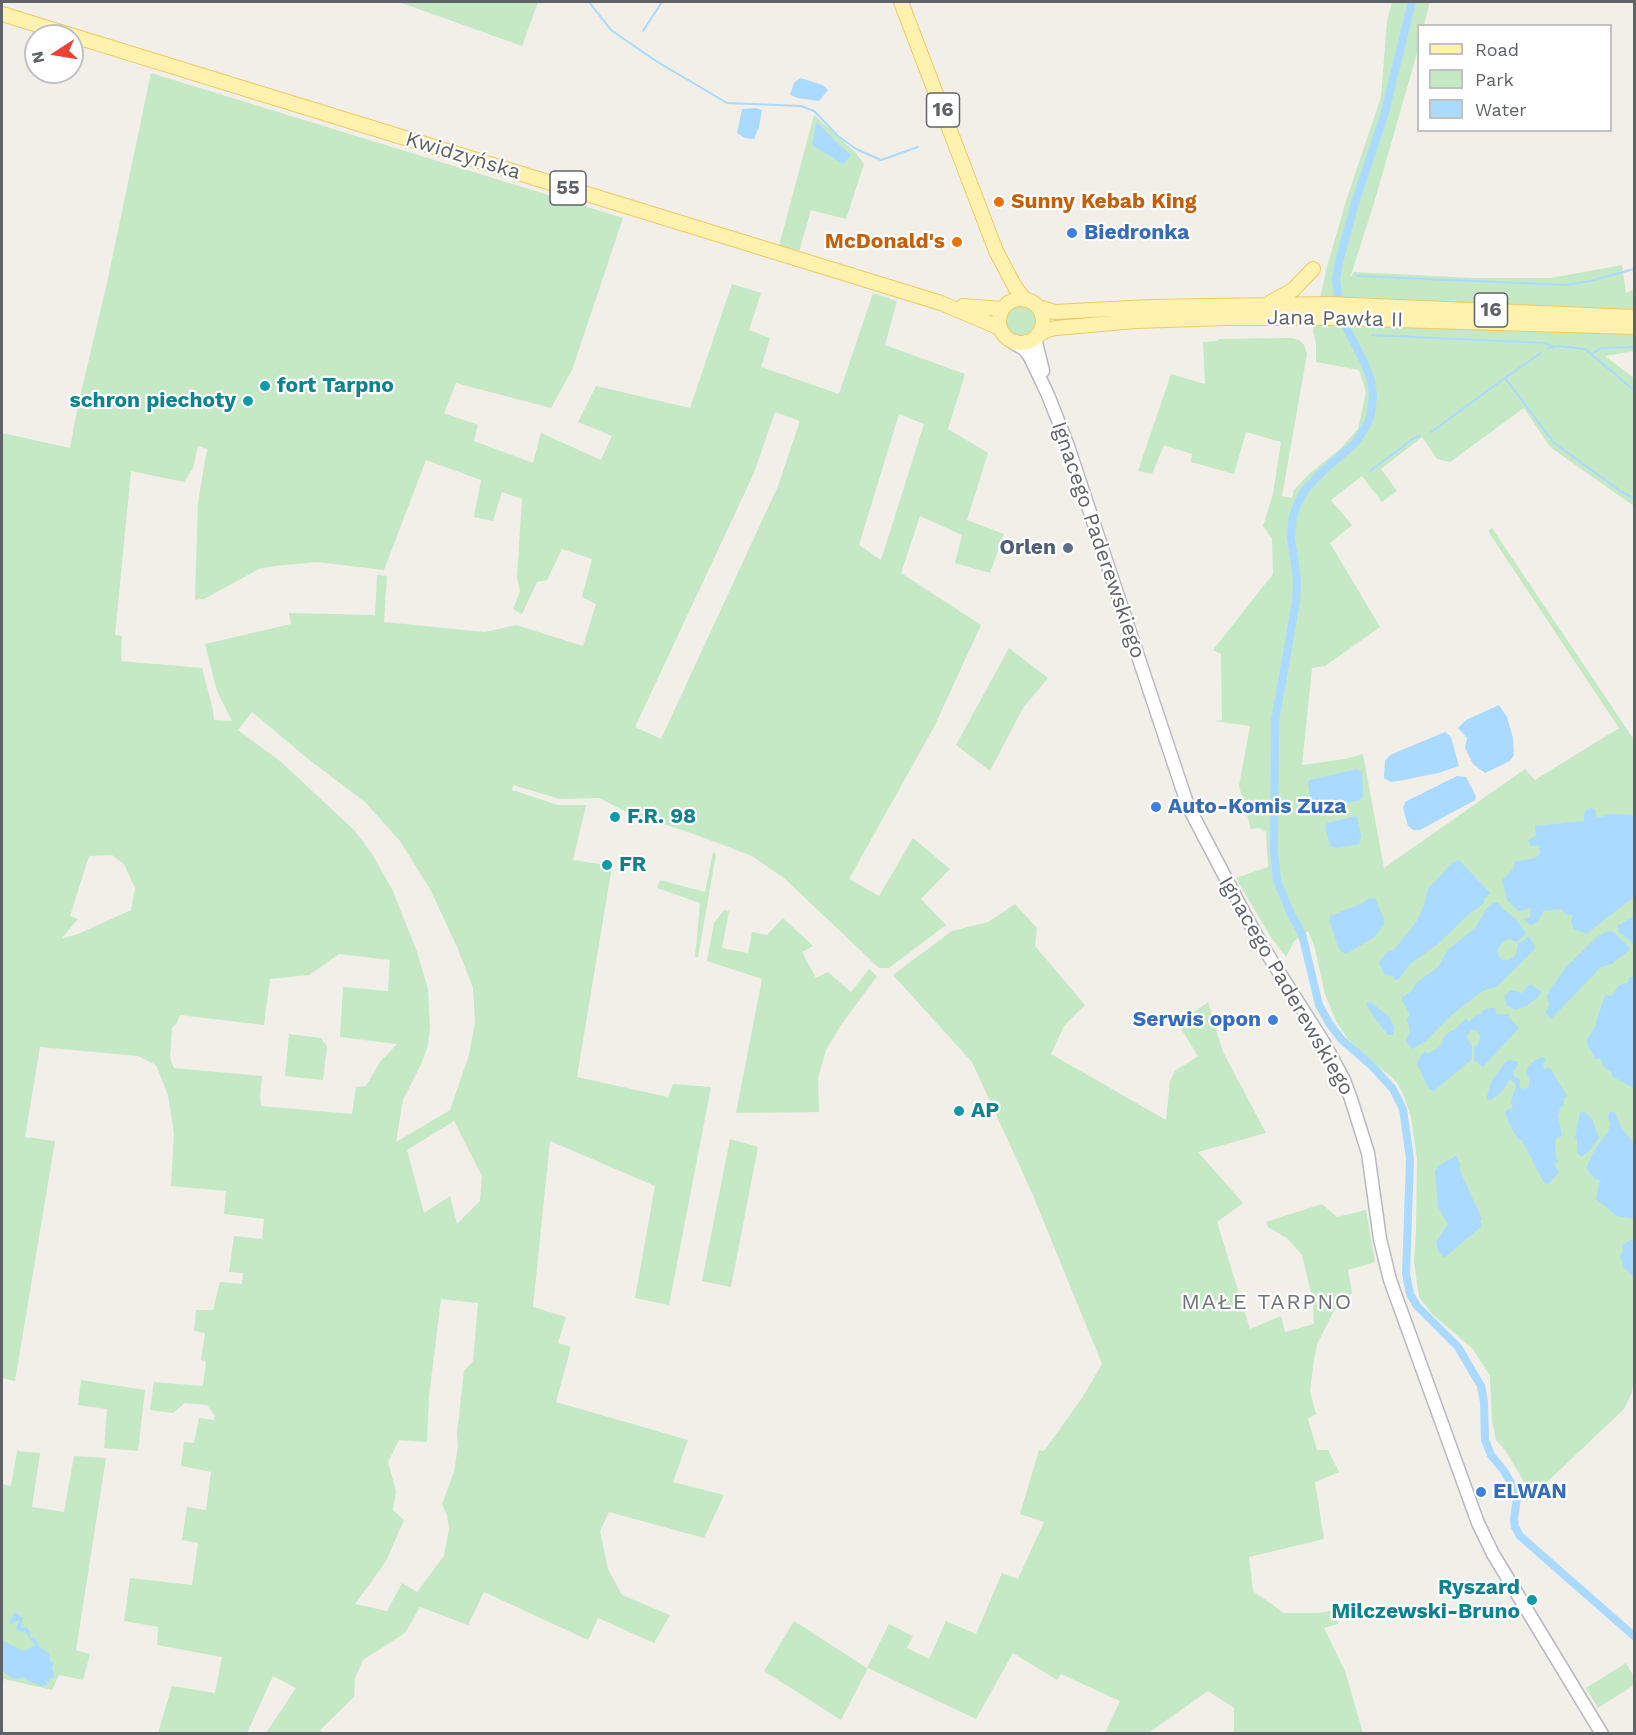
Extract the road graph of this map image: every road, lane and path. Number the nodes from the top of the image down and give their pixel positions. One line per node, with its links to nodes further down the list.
1 (901, 2): 3 (main road, 16)
2 (2, 14): 6 (main road, Kwidzyńska / 55)
3 (996, 251): 5 (main road, 16); 8 (main road, 16)
4 (1313, 269): 7 (main road)
5 (1025, 300): 8 (main road); 9 (main road, 16)
6 (941, 303): 8 (main road, 55); 13 (main road, 55)
7 (1264, 304): 9 (main road, Jana Pawła II / 16); 10 (main road, Jana Pawła II / 16)
8 (1004, 307): 13 (main road, 16)
9 (1038, 307): 14 (main road)
10 (1329, 311): 11 (main road, Jana Pawła II / 16); 12 (main road, Jana Pawła II / 16); 14 (main road, Jana Pawła II / 16)
11 (1635, 317)
12 (1635, 327)
13 (1000, 328): 15 (main road)
14 (1036, 337): 15 (main road, 16); 16 (main road, Ignacego Paderewskiego)
15 (1012, 342): 16 (main road, Ignacego Paderewskiego)
16 (1048, 395): 17 (main road, Ignacego Paderewskiego)
17 (1602, 1734)

